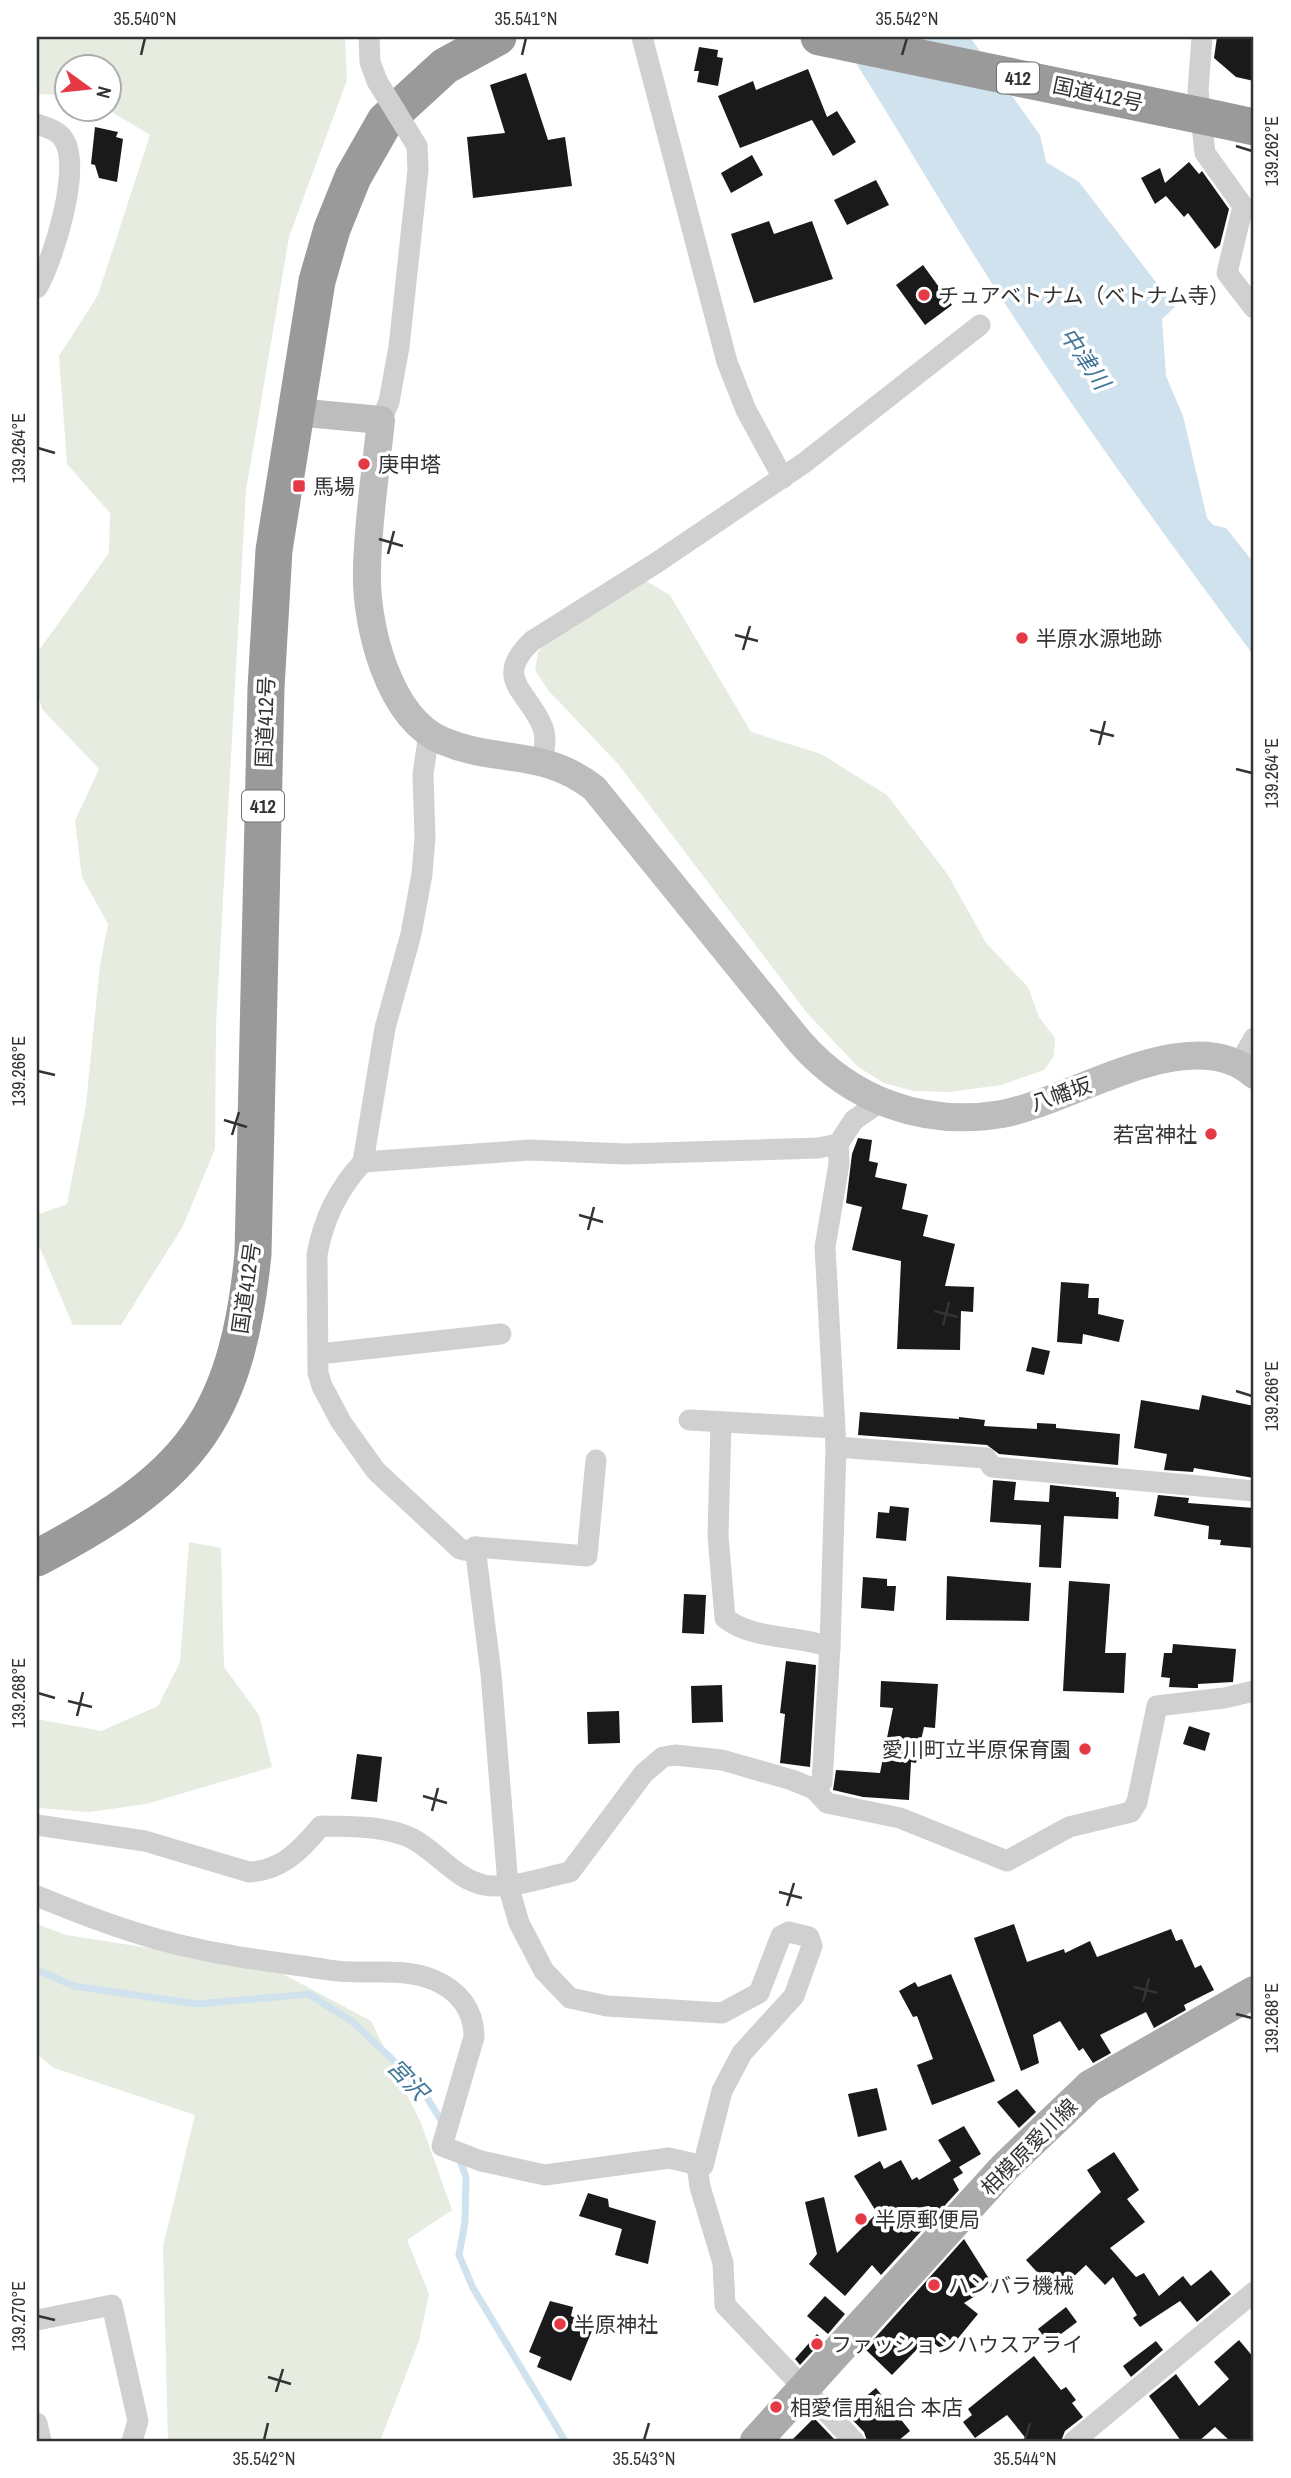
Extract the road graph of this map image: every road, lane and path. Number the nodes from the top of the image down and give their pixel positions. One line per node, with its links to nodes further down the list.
1 (369, 37): 12 (street, bridge)
2 (498, 37): 11 (highway, 国道412号 / 412)
3 (642, 37): 13 (street)
4 (819, 37): 7 (highway, 国道412号 / 412, bridge)
5 (1202, 37): 9 (street)
6 (37, 124): 8 (street)
7 (1254, 127)
8 (37, 288)
9 (1254, 307)
10 (980, 325): 13 (street)
11 (295, 412): 12 (street); 29 (highway, 国道412号 / 412)
12 (381, 420): 14 (street)
13 (783, 478): 15 (street)
14 (429, 733): 15 (street, 八幡坂); 20 (street)
15 (542, 761): 18 (street, 八幡坂)
16 (1254, 1038): 17 (street)
17 (1247, 1070): 18 (street, 八幡坂)
18 (880, 1102): 19 (street)
19 (838, 1144): 20 (street); 25 (street)
20 (363, 1162): 22 (street)
21 (501, 1334): 22 (street)
22 (319, 1354): 28 (street)
23 (689, 1420): 24 (street)
24 (721, 1423): 25 (street); 30 (street)
25 (835, 1437): 27 (street); 30 (street)
26 (596, 1460): 28 (street)
27 (1254, 1491)
28 (475, 1547): 34 (street)
29 (37, 1558)
30 (830, 1647): 32 (street)
31 (1254, 1690): 32 (street)
32 (814, 1789): 34 (street)
33 (37, 1825): 34 (street)
34 (508, 1885): 37 (street)
35 (37, 1896): 37 (street)
36 (1254, 1992): 40 (main road, 相模原愛川線)
37 (697, 2165): 40 (street)
38 (1254, 2292): 44 (street)
39 (37, 2320): 41 (street)
40 (804, 2388): 42 (main road, 相模原愛川線); 43 (street)
41 (132, 2441)
42 (755, 2441)
43 (854, 2441)
44 (1074, 2441)

